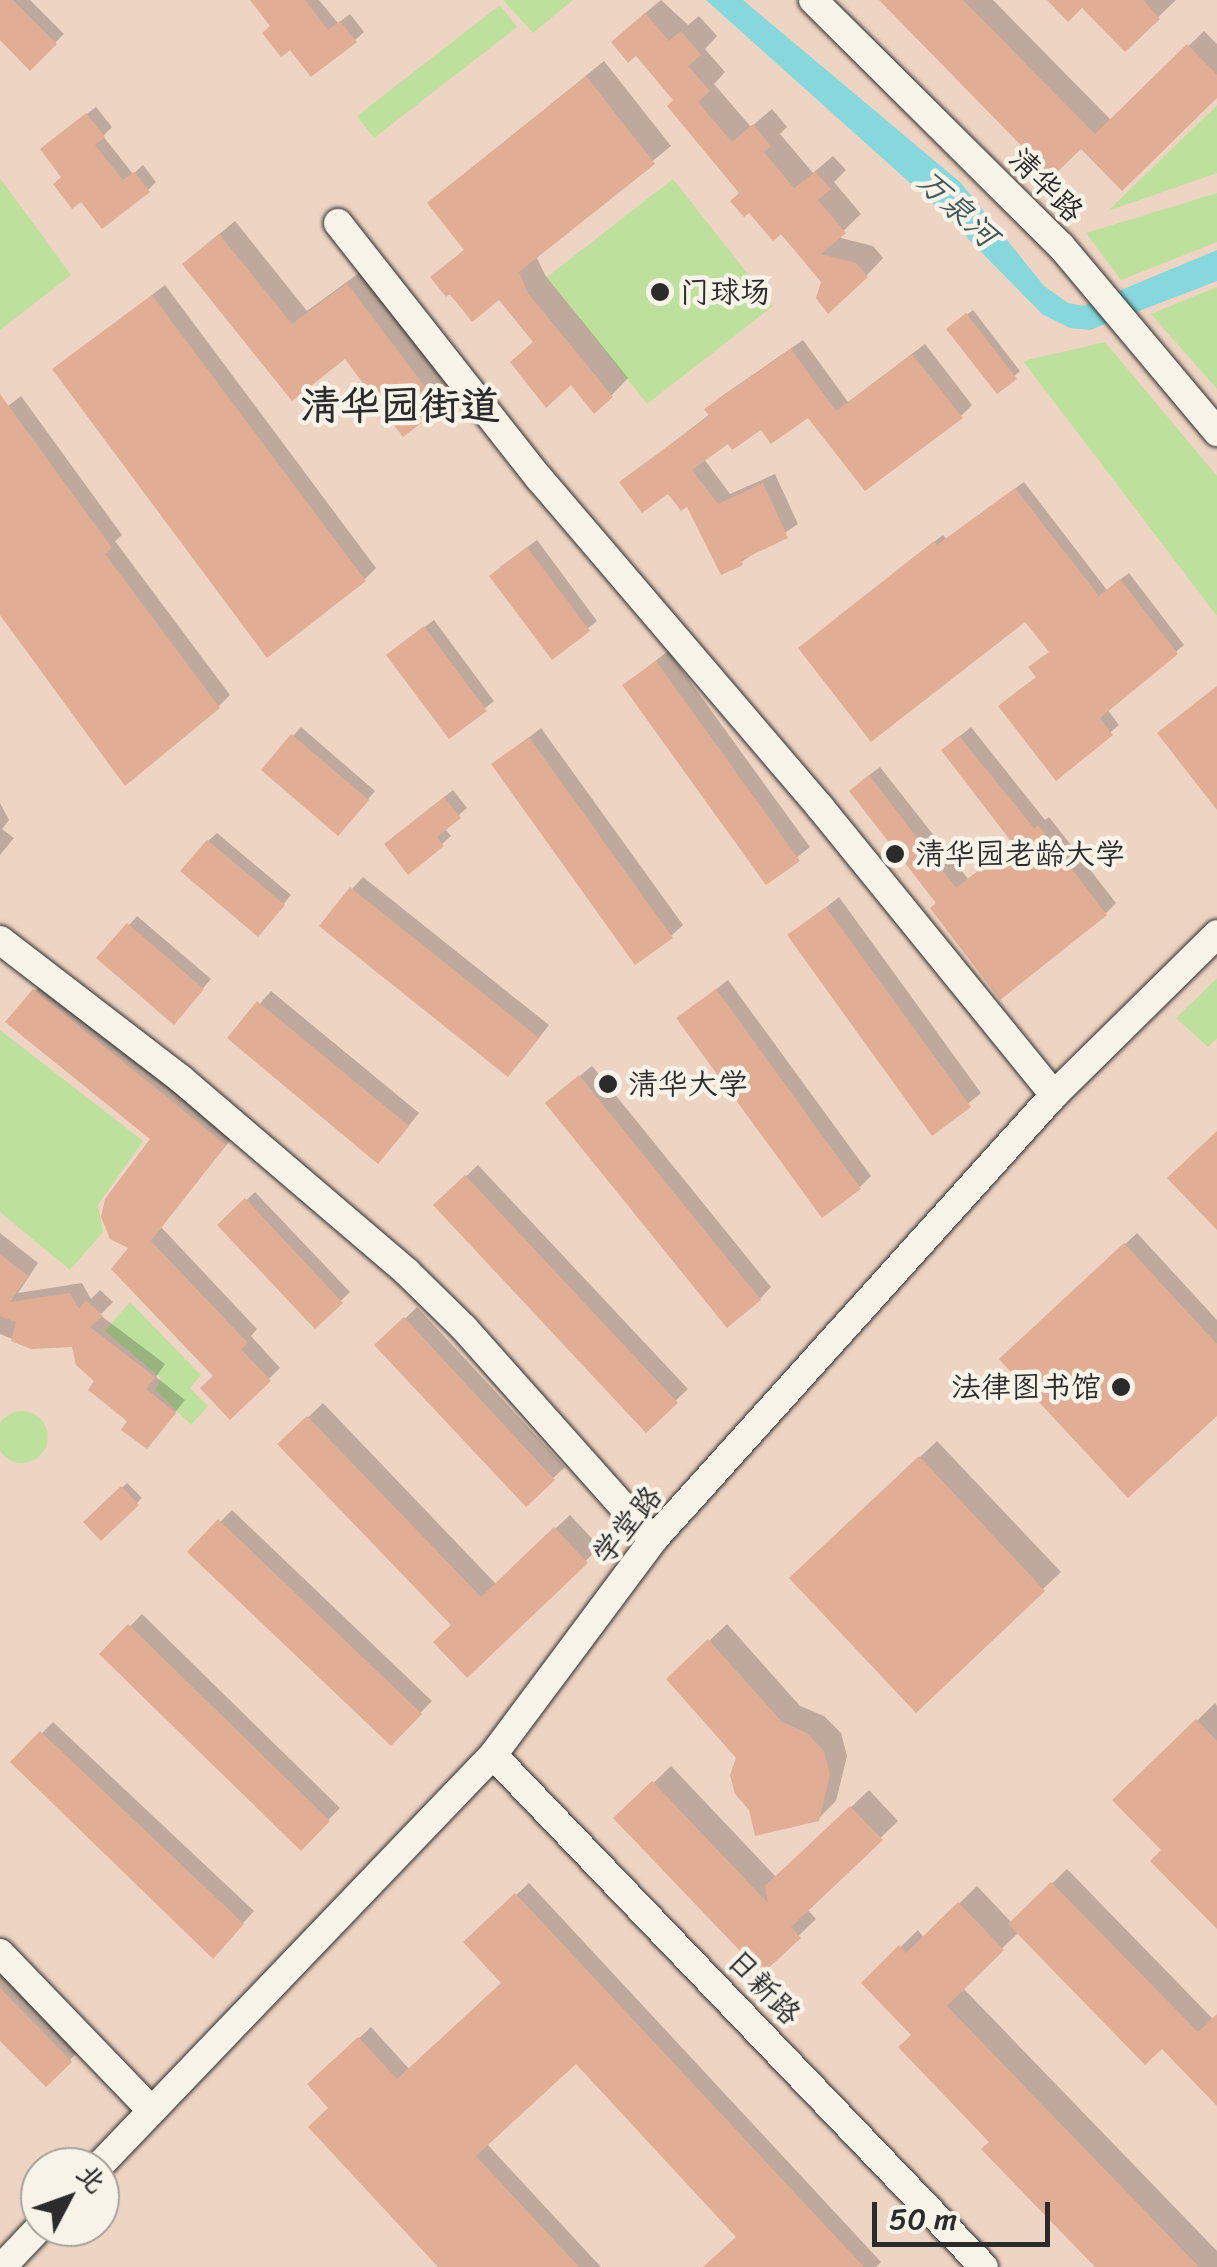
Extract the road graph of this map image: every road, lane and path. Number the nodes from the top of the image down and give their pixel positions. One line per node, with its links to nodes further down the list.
1 (813, 0): 3 (street, 清华路)
2 (338, 223): 6 (street)
3 (1217, 432)
4 (1217, 934): 6 (street, 学堂路)
5 (0, 940): 7 (street)
6 (1054, 1095): 7 (street, 学堂路)
7 (653, 1540): 8 (street, 学堂路)
8 (493, 1754): 10 (street, 学堂路); 14 (street, 日新路)
9 (0, 1953): 10 (street)
10 (152, 2111): 11 (street, 学堂路)
11 (117, 2147)
12 (21, 2247): 13 (street)
13 (2, 2267)
14 (984, 2267)

